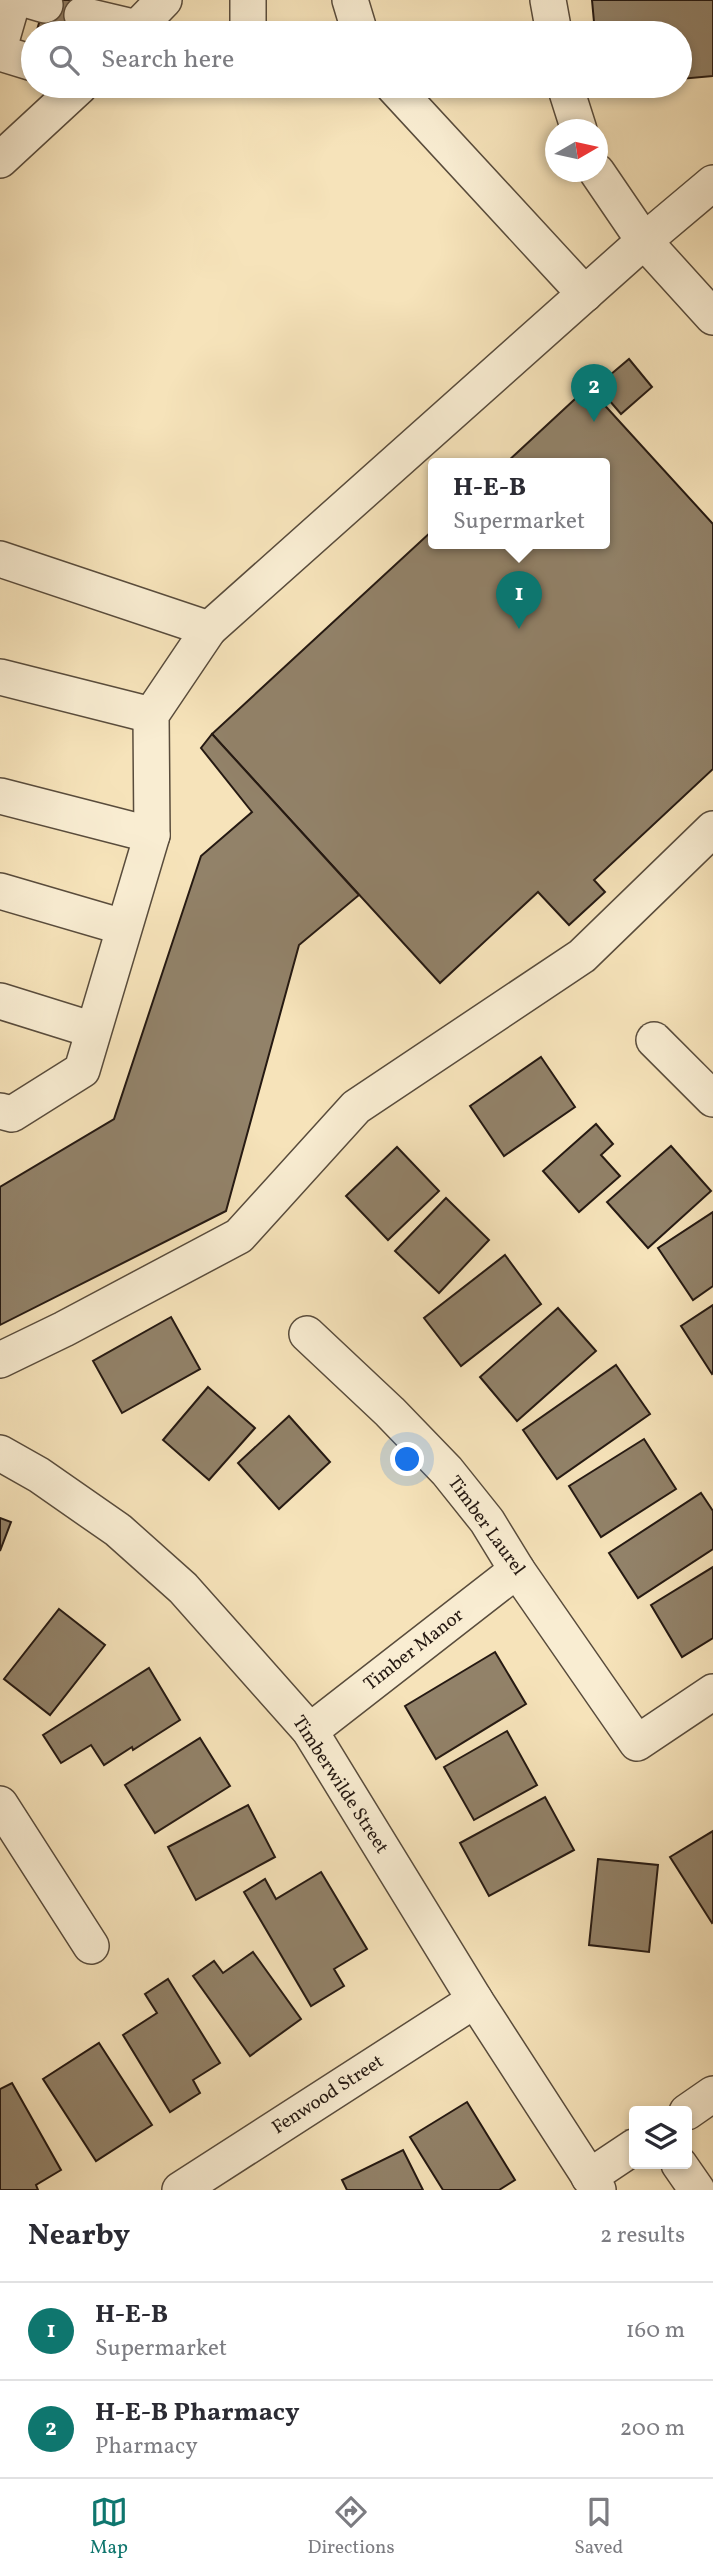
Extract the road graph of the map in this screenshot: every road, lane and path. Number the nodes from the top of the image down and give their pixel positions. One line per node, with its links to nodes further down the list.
1 (163, 0): 8 (street)
2 (248, 0): 9 (street)
3 (350, 0): 10 (street)
4 (548, 0): 11 (street)
5 (28, 2): 12 (street)
6 (82, 15): 7 (street)
7 (102, 21)
8 (143, 21)
9 (248, 21)
10 (356, 21)
11 (552, 21)
12 (0, 45)
13 (0, 53): 14 (street)
14 (21, 59)
15 (67, 98): 19 (street)
16 (404, 98): 23 (street)
17 (569, 98): 18 (street)
18 (576, 119)
19 (0, 160)
20 (604, 182): 22 (street)
21 (713, 183): 22 (street)
22 (644, 241): 23 (street); 24 (street)
23 (585, 294): 26 (street)
24 (713, 317)
25 (0, 559): 26 (street)
26 (209, 629): 28 (street)
27 (0, 677): 28 (street)
28 (151, 715): 31 (street)
29 (0, 796): 31 (street)
30 (713, 829): 40 (street)
31 (152, 835): 33 (street)
32 (0, 891): 33 (street)
33 (123, 927): 35 (street)
34 (0, 1001): 35 (street)
35 (93, 1030): 38 (street)
36 (654, 1040): 37 (street)
37 (713, 1099)
38 (0, 1111)
39 (307, 1334): 42 (street, Timber Laurel)
40 (0, 1360)
41 (0, 1453): 44 (street, Timberwilde Street)
42 (517, 1570): 43 (street, Timber Laurel); 44 (street, Timber Manor)
43 (713, 1692)
44 (310, 1731): 47 (street, Timberwilde Street)
45 (0, 1804): 46 (street)
46 (91, 1946)
47 (475, 2000): 52 (street, Timberwilde Street); 53 (street, Fenwood Street)
48 (713, 2094): 49 (street)
49 (692, 2109)
50 (629, 2152): 52 (street)
51 (683, 2169): 54 (street)
52 (594, 2184)
53 (180, 2190)
54 (697, 2190)

